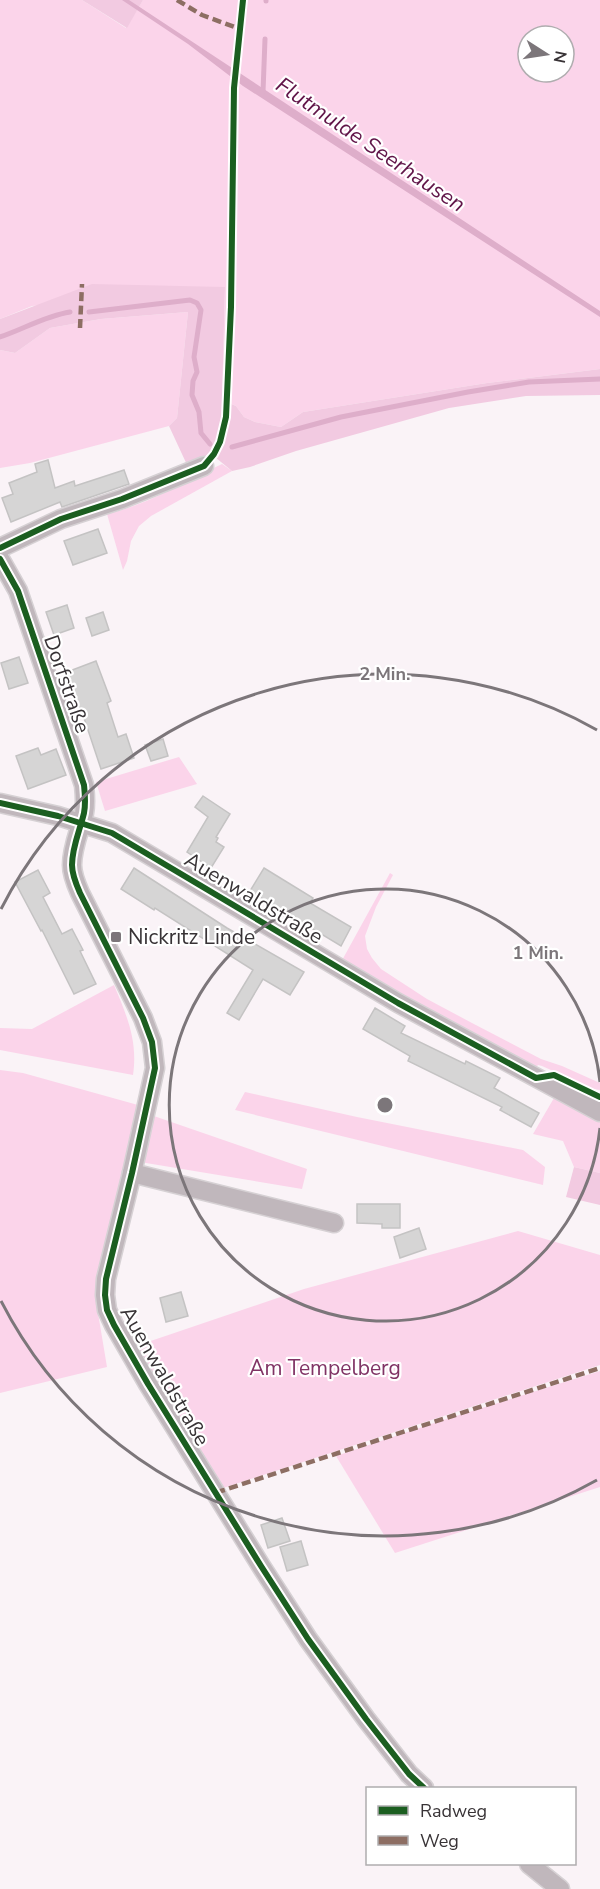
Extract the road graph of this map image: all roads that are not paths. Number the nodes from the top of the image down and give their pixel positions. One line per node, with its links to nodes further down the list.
1 (204, 466): 2 (street)
2 (0, 548)
3 (0, 558): 5 (street, Dorfstraße)
4 (0, 802): 5 (street, Auenwaldstraße)
5 (81, 824): 6 (street, Auenwaldstraße); 7 (street, Auenwaldstraße)
6 (600, 1112)
7 (132, 1173): 8 (street); 9 (street, Auenwaldstraße)
8 (333, 1223)
9 (423, 1787)
10 (531, 1865): 11 (street)
11 (560, 1889)

